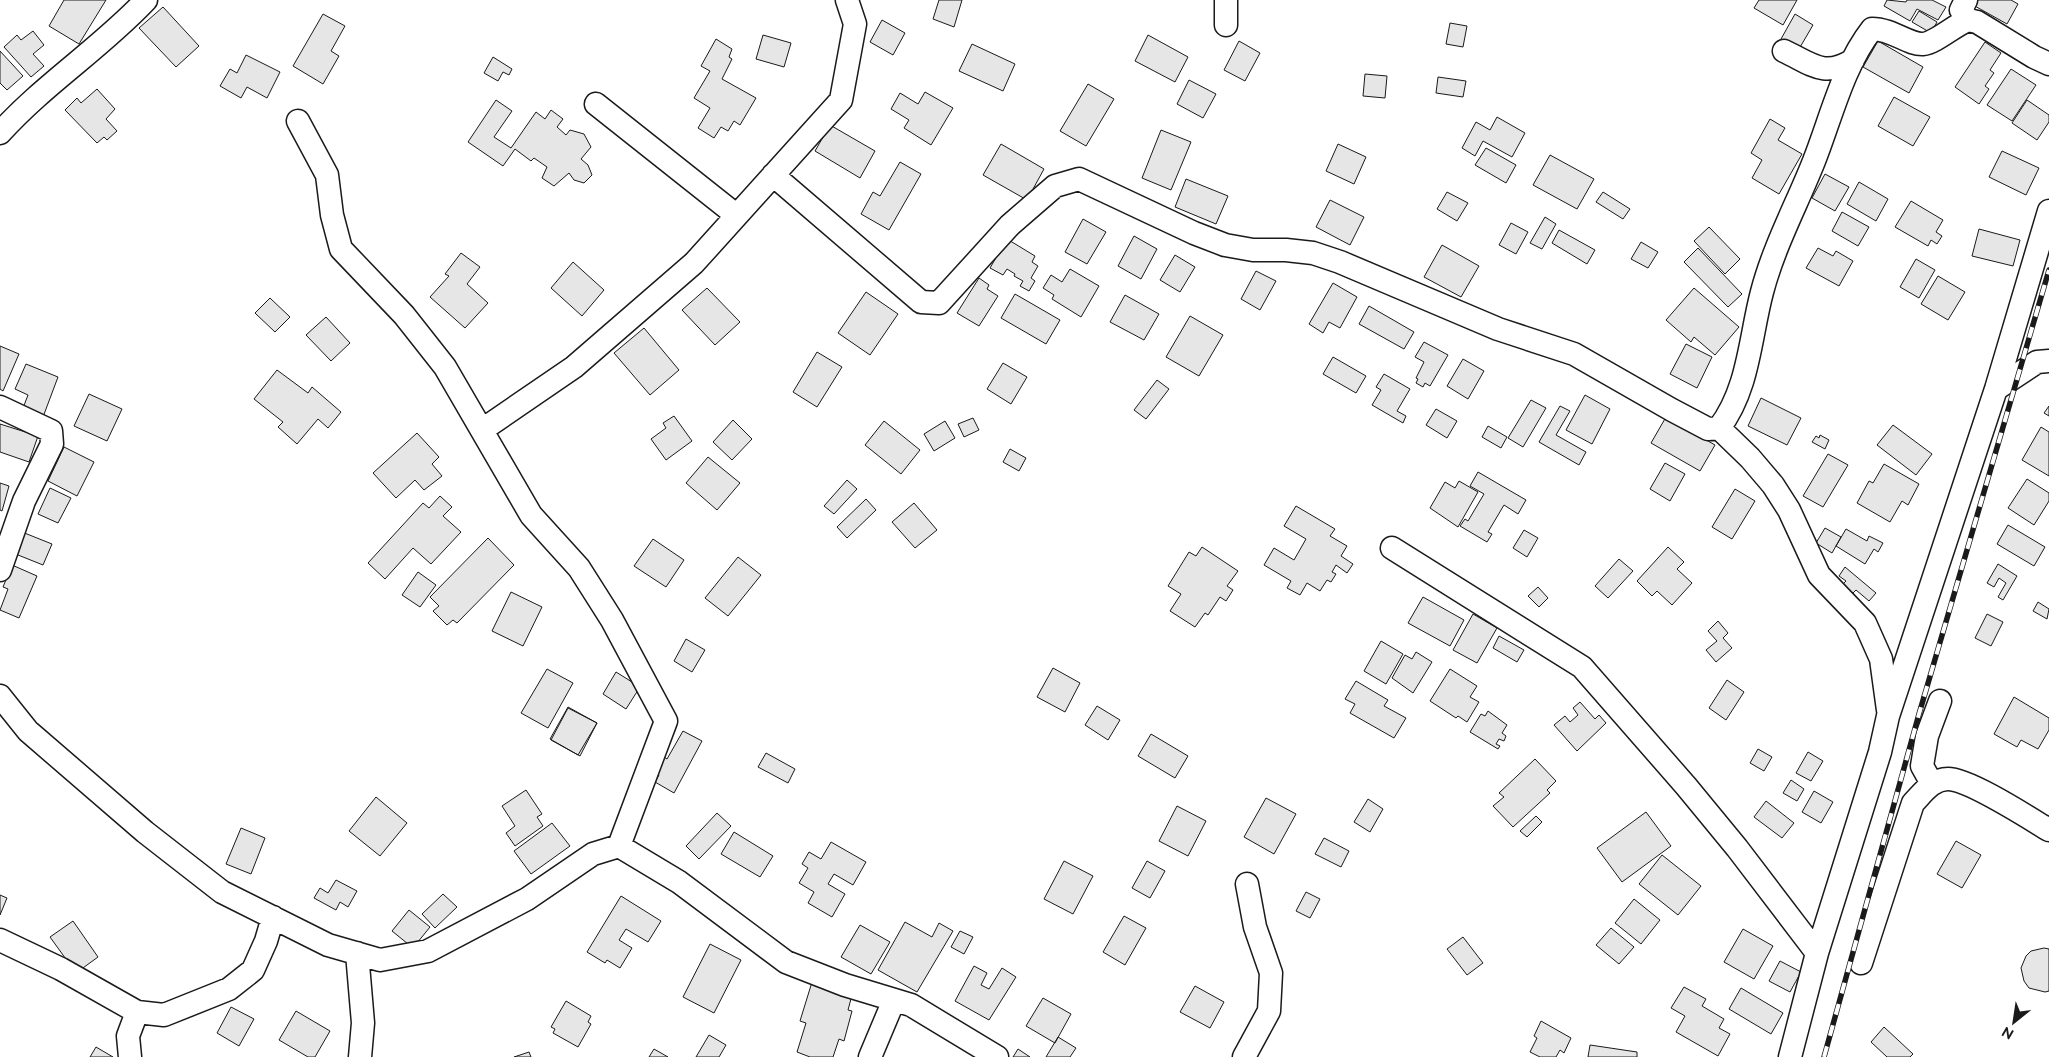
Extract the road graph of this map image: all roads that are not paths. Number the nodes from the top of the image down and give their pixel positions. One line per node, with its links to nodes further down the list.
1 (146, 0): 11 (street)
2 (847, 0): 12 (street)
3 (1226, 0): 5 (street)
4 (1967, 10): 7 (street); 8 (street)
5 (1226, 24)
6 (1784, 51): 7 (street)
7 (1853, 60): 18 (street)
8 (2049, 64)
9 (596, 104): 14 (street)
10 (298, 121): 19 (street)
11 (0, 134)
12 (773, 175): 14 (street); 18 (street)
13 (2049, 211): 16 (street)
14 (736, 215): 19 (street)
15 (2049, 360): 16 (street)
16 (1996, 389): 24 (street)
17 (0, 407): 21 (street)
18 (1719, 428): 24 (street)
19 (482, 430): 27 (street)
20 (1392, 548): 32 (street)
21 (0, 570)
22 (0, 696): 29 (street)
23 (1940, 701): 25 (street)
24 (1888, 716): 32 (street)
25 (1932, 784): 26 (street); 33 (street)
26 (2049, 830)
27 (619, 846): 31 (street); 34 (street)
28 (1247, 884): 40 (street)
29 (273, 917): 31 (street); 35 (street)
30 (0, 940): 35 (street)
31 (357, 953): 37 (street)
32 (1817, 953): 41 (street)
33 (1861, 963)
34 (894, 1000): 38 (street); 39 (street)
35 (137, 1012): 36 (street)
36 (130, 1057)
37 (360, 1057)
38 (870, 1057)
39 (997, 1057)
40 (1244, 1057)
41 (1790, 1057)

